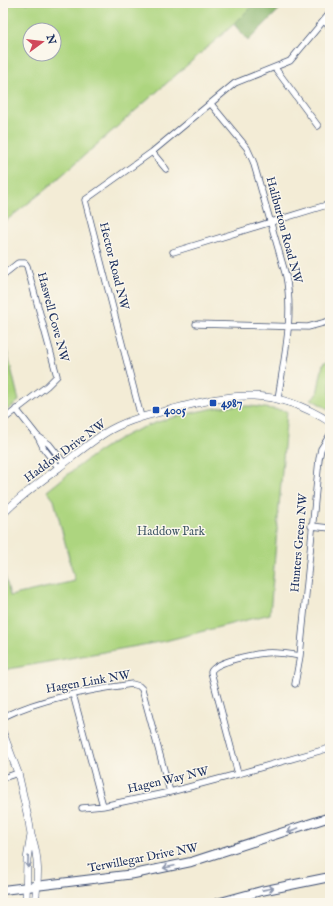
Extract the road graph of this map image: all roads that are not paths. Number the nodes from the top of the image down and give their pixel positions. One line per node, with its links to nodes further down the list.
1 (330, 13): 2 (street, Hector Road NW)
2 (324, 22): 3 (street); 4 (street, Hector Road NW)
3 (330, 27)
4 (275, 68): 5 (street, Hector Road NW); 6 (street)
5 (211, 104): 7 (street, Hector Road NW); 10 (street, Haliburton Road NW)
6 (318, 126)
7 (152, 152): 8 (street); 18 (street, Hector Road NW)
8 (166, 169)
9 (330, 204): 10 (street)
10 (271, 222): 11 (street); 15 (street, Haliburton Road NW)
11 (173, 252)
12 (3, 275): 17 (street, Haswell Cove NW)
13 (330, 321): 15 (street)
14 (196, 324): 15 (street)
15 (289, 327): 16 (street, Haliburton Road NW)
16 (278, 399): 18 (street, Haddow Drive NW); 20 (street, Haddow Drive NW)
17 (16, 409): 19 (street); 22 (street)
18 (141, 417): 22 (street, Haddow Drive NW)
19 (3, 420)
20 (330, 422)
21 (330, 435): 24 (street, Hunters Green NW)
22 (61, 466): 23 (street, Haddow Drive NW)
23 (3, 514)
24 (312, 526): 25 (street); 26 (street, Hunters Green NW)
25 (330, 528)
26 (300, 656): 27 (street, Hunters Green NW); 33 (street)
27 (295, 684)
28 (73, 694): 29 (street, Hagen Link NW); 35 (street, Hagen Link NW); 36 (street)
29 (3, 716)
30 (3, 733): 32 (street)
31 (330, 748): 33 (street)
32 (18, 773): 34 (street); 39 (street)
33 (238, 774): 35 (street, Hagen Way NW)
34 (3, 778)
35 (170, 792): 36 (street, Hagen Way NW)
36 (103, 806): 37 (street, Hagen Way NW)
37 (82, 808)
38 (330, 817): 41 (main road, Terwillegar Drive NW, one-way to 41)
39 (31, 835): 41 (street); 42 (street, one-way to 42)
40 (330, 877): 46 (main road, one-way to 40)
41 (37, 887): 42 (main road, Terwillegar Drive NW); 45 (street)
42 (27, 888): 43 (main road, Terwillegar Drive NW); 44 (street)
43 (3, 890)
44 (26, 903)
45 (36, 903)
46 (217, 903)

